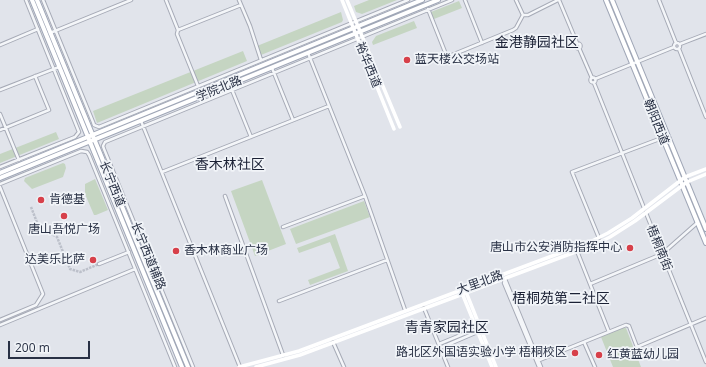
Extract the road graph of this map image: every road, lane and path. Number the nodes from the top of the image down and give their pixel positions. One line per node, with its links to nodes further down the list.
1 (26, 0): 27 (street)
2 (32, 0): 44 (main road, 长宁西道)
3 (37, 0): 30 (main road, 长宁西道)
4 (43, 0): 29 (street)
5 (131, 0): 29 (street)
6 (166, 0): 28 (street)
7 (239, 0): 20 (street)
8 (342, 0): 25 (main road, 裕华西道)
9 (347, 0): 24 (main road, 裕华西道)
10 (408, 0): 24 (street)
11 (422, 0): 26 (main road, 学院北路)
12 (438, 0): 21 (main road, 学院北路)
13 (452, 0): 22 (street)
14 (465, 0): 36 (street)
15 (516, 0): 23 (street)
16 (559, 0): 23 (street); 50 (street)
17 (606, 0): 43 (main road, 朝阳西道)
18 (612, 0): 42 (main road, 朝阳西道)
19 (660, 0): 38 (street)
20 (241, 5): 28 (street); 41 (street)
21 (426, 5): 22 (street); 31 (main road, 学院北路)
22 (428, 10): 34 (street); 36 (street)
23 (523, 15): 36 (street)
24 (356, 21): 25 (street); 26 (main road, 裕华西道)
25 (352, 26): 26 (main road, 学院北路); 32 (main road, 裕华西道); 41 (street); 49 (main road, 学院北路)
26 (358, 26): 31 (main road, 裕华西道)
27 (38, 29): 37 (street); 46 (street)
28 (178, 30): 51 (street)
29 (56, 31): 30 (street); 51 (street)
30 (50, 32): 63 (main road, 长宁西道)
31 (360, 32): 32 (main road, 学院北路); 34 (main road, 裕华西道)
32 (355, 34): 35 (main road, 裕华西道); 39 (main road, 学院北路)
33 (706, 34): 38 (street)
34 (362, 37): 35 (street); 59 (main road, 裕华西道)
35 (357, 39): 40 (street); 61 (main road, 裕华西道)
36 (482, 42)
37 (0, 45)
38 (678, 45): 42 (street); 56 (street)
39 (308, 53): 40 (street); 45 (main road, 学院北路)
40 (310, 58): 47 (street); 54 (street)
41 (261, 60): 49 (street)
42 (638, 62): 43 (street); 77 (main road, 朝阳西道)
43 (632, 64): 50 (street); 66 (main road, 朝阳西道)
44 (59, 67): 46 (street); 64 (main road, 长宁西道)
45 (272, 68): 47 (street); 52 (main road, 学院北路)
46 (54, 69): 48 (street); 70 (street)
47 (274, 72): 52 (street); 57 (street)
48 (35, 76): 53 (street); 60 (street)
49 (226, 77): 51 (street); 52 (main road); 63 (main road, 学院北路)
50 (593, 78): 69 (street)
51 (198, 86)
52 (230, 87): 58 (main road, 学院北路); 65 (street)
53 (0, 90)
54 (329, 106): 57 (street); 81 (street)
55 (0, 114): 60 (street)
56 (706, 116)
57 (293, 120): 65 (street)
58 (142, 123): 67 (main road, 学院北路); 73 (street); 118 (street, 长宁西道辅路)
59 (400, 127)
60 (6, 128): 62 (street); 70 (street)
61 (394, 129)
62 (0, 130)
63 (92, 135): 64 (main road, 学院北路); 67 (main road, 长宁西道)
64 (87, 137): 68 (main road, 长宁西道); 74 (main road, 学院北路)
65 (251, 137): 73 (street)
66 (662, 138): 69 (street); 78 (main road, 朝阳西道)
67 (94, 140): 68 (main road, 学院北路); 117 (main road, 长宁西道)
68 (90, 142): 76 (main road, 学院北路); 116 (main road, 长宁西道)
69 (622, 152): 82 (street); 87 (street)
70 (19, 160): 71 (street)
71 (0, 167)
72 (706, 169): 77 (main road, 大里北路)
73 (162, 172): 119 (street)
74 (0, 173)
75 (706, 174): 77 (main road, 大里北路)
76 (0, 178)
77 (686, 179): 78 (main road, 大里北路); 86 (main road, 朝阳西道)
78 (681, 183): 82 (main road, 大里北路); 83 (main road, 大里北路); 84 (main road, 朝阳西道)
79 (0, 185): 90 (street, 长宁西道辅路); 102 (street)
80 (225, 196): 111 (street)
81 (365, 196): 85 (street); 92 (street)
82 (644, 208): 87 (main road, 大里北路)
83 (646, 213): 89 (main road, 大里北路); 91 (street, 梧桐南街)
84 (697, 223): 88 (main road, 朝阳西道); 91 (street)
85 (283, 227)
86 (706, 229)
87 (598, 238): 97 (main road, 大里北路)
88 (706, 243)
89 (577, 251): 95 (main road, 大里北路); 96 (street)
90 (129, 252): 93 (street); 94 (street, 长宁西道辅路)
91 (662, 254): 96 (street); 103 (street, 梧桐南街)
92 (387, 260): 98 (street); 100 (street)
93 (99, 264)
94 (135, 269): 104 (street); 115 (street, 长宁西道辅路)
95 (505, 279): 97 (main road, 大里北路); 113 (street)
96 (590, 284): 106 (street)
97 (464, 291): 99 (main road, 大里北路); 100 (main road, 大里北路); 105 (main road); 124 (main road)
98 (279, 301)
99 (424, 308): 107 (main road, 大里北路); 109 (street)
100 (405, 310): 107 (main road, 大里北路)
101 (706, 318): 103 (street)
102 (0, 320)
103 (692, 324): 106 (street); 112 (street, 梧桐南街); 114 (street, 梧桐南街)
104 (0, 325)
105 (477, 330): 109 (street); 110 (street); 123 (main road)
106 (609, 332): 108 (street)
107 (333, 340): 111 (main road, 大里北路); 120 (main road, 大里北路); 121 (street)
108 (584, 342): 113 (street); 126 (street)
109 (439, 344): 110 (street)
110 (440, 348): 122 (street)
111 (283, 355): 119 (main road, 大里北路)
112 (706, 358)
113 (537, 361): 125 (street)
114 (706, 362)
115 (175, 367)
116 (182, 367)
117 (188, 367)
118 (193, 367)
119 (240, 367)
120 (256, 367)
121 (344, 367)
122 (448, 367)
123 (492, 367)
124 (496, 367)
125 (540, 367)
126 (594, 367)

